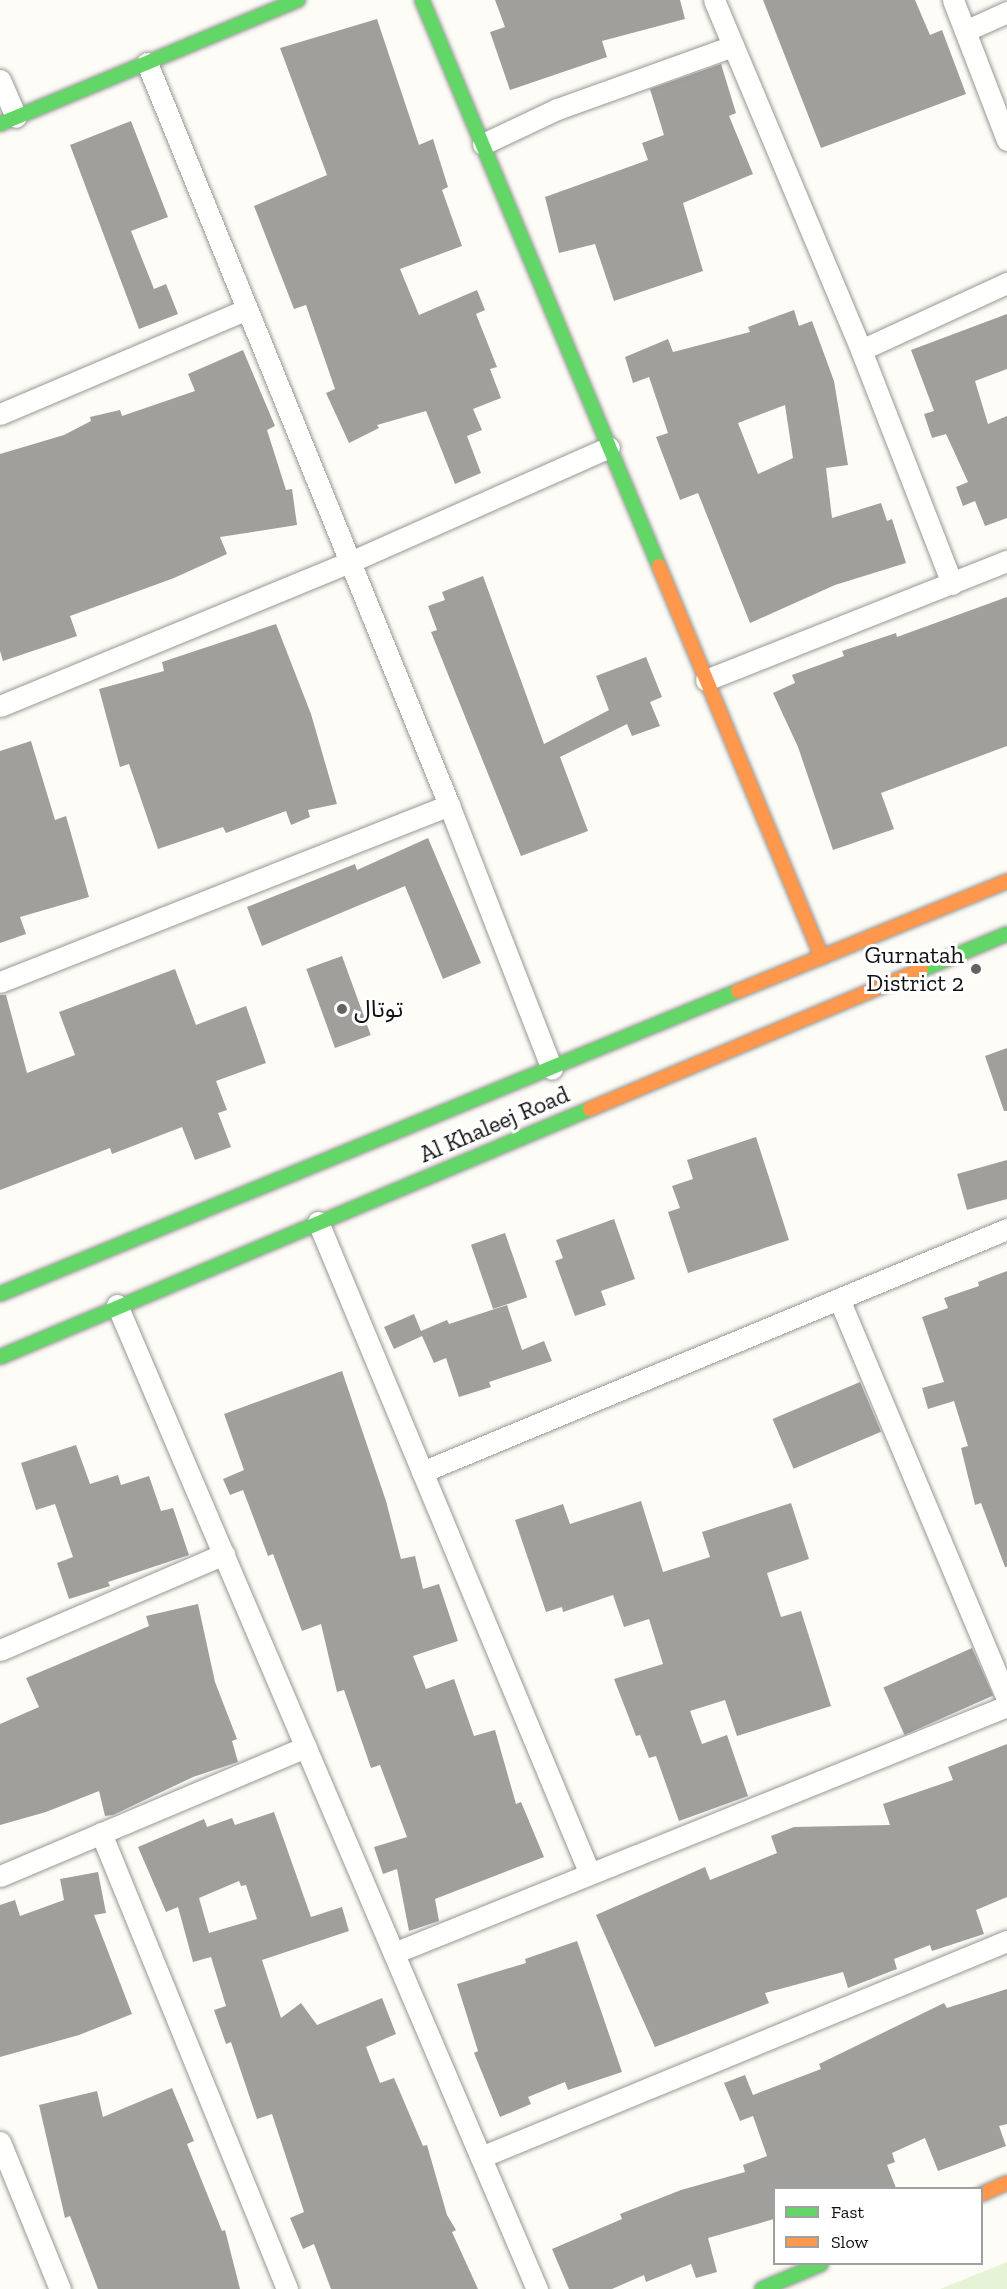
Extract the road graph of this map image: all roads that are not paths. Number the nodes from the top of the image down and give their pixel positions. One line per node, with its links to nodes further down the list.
1 (298, 0): 8 (main road)
2 (422, 0): 12 (main road)
3 (714, 0): 7 (street)
4 (953, 0): 6 (street)
5 (1007, 12): 6 (street)
6 (965, 31): 11 (street)
7 (733, 46): 12 (street); 15 (street)
8 (147, 63): 10 (main road); 14 (street)
9 (0, 80): 10 (street)
10 (8, 121)
11 (1007, 140)
12 (483, 144): 17 (main road)
13 (1007, 283): 15 (street)
14 (247, 309): 16 (street); 19 (street)
15 (861, 350): 20 (street)
16 (0, 414)
17 (609, 447): 19 (street); 21 (main road)
18 (1007, 561): 20 (street)
19 (350, 562): 22 (street); 23 (street)
20 (952, 584): 21 (street)
21 (706, 680): 26 (main road)
22 (0, 706)
23 (449, 806): 27 (street); 28 (street)
24 (1007, 881): 26 (main road, Al Khaleej Road)
25 (1007, 934): 29 (main road, Al Khaleej Road)
26 (822, 957): 28 (main road, Al Khaleej Road)
27 (0, 982)
28 (552, 1069): 31 (main road, Al Khaleej Road)
29 (318, 1222): 33 (main road, Al Khaleej Road); 35 (street)
30 (1007, 1229): 32 (street)
31 (0, 1294)
32 (839, 1299): 35 (street); 38 (street)
33 (117, 1305): 34 (main road, Al Khaleej Road); 36 (street)
34 (0, 1357)
35 (423, 1472): 42 (street)
36 (224, 1554): 37 (street); 40 (street)
37 (0, 1650)
38 (1007, 1698)
39 (1007, 1706): 42 (street)
40 (306, 1747): 41 (street); 45 (street)
41 (101, 1833): 43 (street); 53 (street)
42 (590, 1874): 45 (street)
43 (0, 1876)
44 (1007, 1941): 47 (street)
45 (394, 1953): 47 (street)
46 (0, 2142): 52 (street)
47 (481, 2157): 54 (street)
48 (1007, 2182): 49 (main road)
49 (983, 2193)
50 (819, 2265): 51 (main road)
51 (765, 2288)
52 (60, 2289)
53 (287, 2289)
54 (537, 2289)

